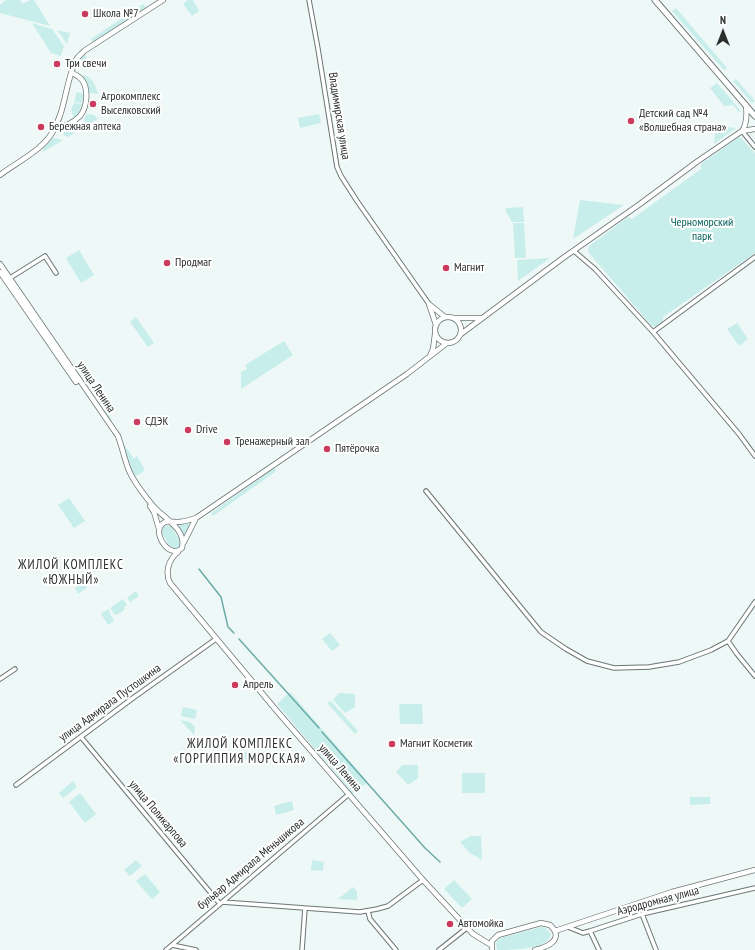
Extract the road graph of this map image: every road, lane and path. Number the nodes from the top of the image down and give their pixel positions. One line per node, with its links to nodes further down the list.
1 (163, 0): 4 (street)
2 (309, 0): 18 (street, Владимирская улица)
3 (656, 0): 5 (main road)
4 (72, 73): 7 (street); 7 (street)
5 (746, 105): 6 (main road); 9 (street)
6 (755, 116)
7 (54, 128): 11 (street)
8 (755, 129): 9 (street)
9 (742, 131): 10 (street); 12 (street)
10 (755, 147)
11 (0, 175)
12 (574, 251): 21 (street); 23 (street)
13 (755, 256): 23 (street)
14 (0, 264): 17 (street, улица Ленина)
15 (0, 272): 32 (street, улица Ленина)
16 (56, 273): 17 (street)
17 (10, 278): 31 (street, улица Ленина)
18 (429, 304): 19 (street, Владимирская улица); 22 (street, Владимирская улица)
19 (445, 317): 20 (street); 22 (street)
20 (454, 318): 21 (street); 25 (street)
21 (481, 318): 25 (street)
22 (436, 326): 24 (street)
23 (652, 332): 28 (street)
24 (435, 333): 26 (street); 27 (street)
25 (461, 334): 26 (street)
26 (446, 343): 27 (street)
27 (430, 357): 30 (street)
28 (755, 456)
29 (426, 492): 39 (street)
30 (196, 518): 31 (street); 33 (street)
31 (170, 522): 32 (street); 33 (street)
32 (159, 530): 34 (street)
33 (183, 543): 35 (street)
34 (167, 548): 35 (street); 36 (street)
35 (179, 551): 36 (street)
36 (171, 559): 38 (street, улица Ленина)
37 (755, 602): 39 (street)
38 (216, 639): 43 (street, улица Адмирала Пустошкина); 45 (street, улица Ленина)
39 (728, 641): 41 (street)
40 (14, 669): 42 (street)
41 (755, 676)
42 (0, 679)
43 (81, 737): 44 (street, улица Адмирала Пустошкина); 49 (street, улица Поликарпова)
44 (16, 785)
45 (349, 794): 47 (street, улица Ленина); 49 (street, бульвар Адмирала Меньшикова)
46 (755, 870): 54 (street)
47 (423, 880): 51 (street); 53 (street, улица Ленина)
48 (755, 888): 52 (street, Аэродромная улица)
49 (221, 903): 50 (street); 57 (street, бульвар Адмирала Меньшикова)
50 (305, 908): 51 (street); 62 (street)
51 (368, 911): 63 (street)
52 (642, 914): 56 (street, Аэродромная улица); 67 (street)
53 (468, 927): 58 (street, улица Ленина); 64 (street)
54 (568, 927): 55 (street); 56 (street, Аэродромная улица)
55 (555, 931): 58 (street); 59 (street)
56 (590, 931): 66 (street)
57 (172, 945): 60 (street, бульвар Адмирала Меньшикова); 61 (street)
58 (491, 947)
59 (541, 949): 65 (street)
60 (166, 950)
61 (196, 950)
62 (302, 950)
63 (396, 950)
64 (439, 950)
65 (535, 950)
66 (599, 950)
67 (656, 950)

